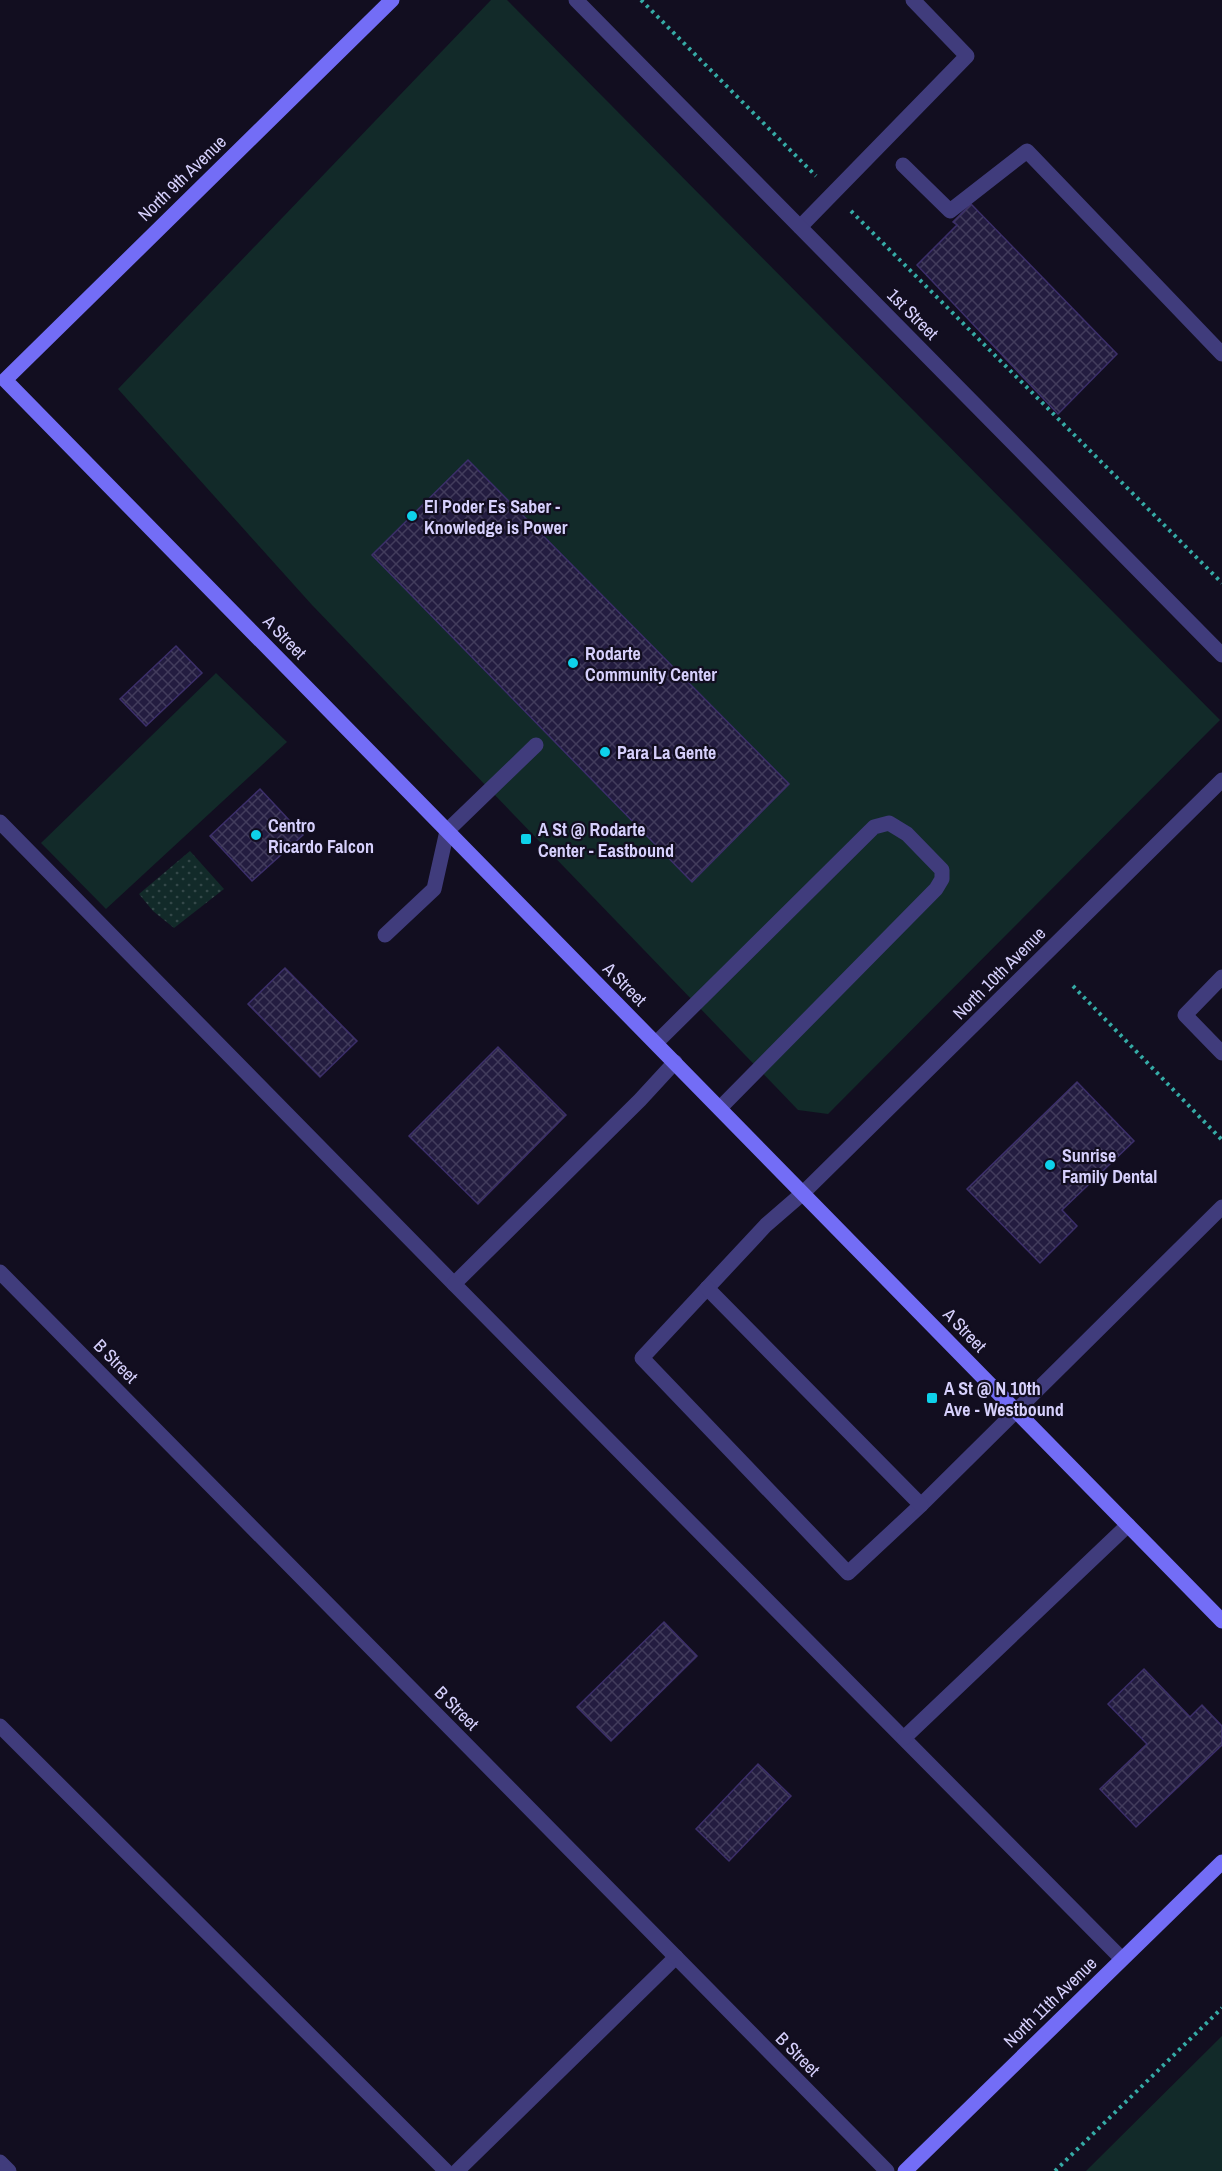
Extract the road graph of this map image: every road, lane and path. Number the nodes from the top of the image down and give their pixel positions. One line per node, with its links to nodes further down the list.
1 (392, 0): 9 (street, North 9th Avenue)
2 (576, 0): 7 (street, 1st Street)
3 (641, 0): 6 (path)
4 (912, 0): 6 (street)
5 (903, 165): 8 (street)
6 (832, 192): 7 (street); 10 (path)
7 (800, 227): 11 (street, 1st Street)
8 (1222, 354)
9 (2, 379): 15 (street, A Street)
10 (1222, 583)
11 (1222, 655)
12 (536, 745): 15 (street)
13 (1222, 780): 24 (street, North 10th Avenue)
14 (0, 822): 27 (street)
15 (447, 831): 16 (street); 19 (street, A Street)
16 (385, 935)
17 (1222, 977): 20 (street)
18 (1073, 986): 23 (path)
19 (656, 1043): 21 (street, A Street); 22 (street)
20 (1222, 1053)
21 (675, 1062): 22 (street, A Street); 27 (street)
22 (720, 1108): 24 (street, A Street)
23 (1222, 1140)
24 (803, 1193): 28 (street, North 10th Avenue); 29 (street, A Street)
25 (1222, 1208): 29 (street)
26 (0, 1272): 36 (street, B Street)
27 (454, 1284): 34 (street)
28 (707, 1288): 30 (street); 30 (street, North 10th Avenue)
29 (1017, 1411): 30 (street); 31 (street, A Street)
30 (921, 1506)
31 (1128, 1525): 32 (street, A Street); 34 (street)
32 (1222, 1621)
33 (0, 1726): 41 (street)
34 (904, 1738): 37 (street)
35 (1222, 1862): 37 (street, North 11th Avenue)
36 (676, 1957): 42 (street); 43 (street, B Street)
37 (1122, 1959): 44 (street, North 11th Avenue)
38 (1222, 2008): 45 (path)
39 (0, 2162): 40 (street)
40 (9, 2171)
41 (446, 2171)
42 (457, 2171)
43 (887, 2171)
44 (905, 2171)
45 (1055, 2171)

